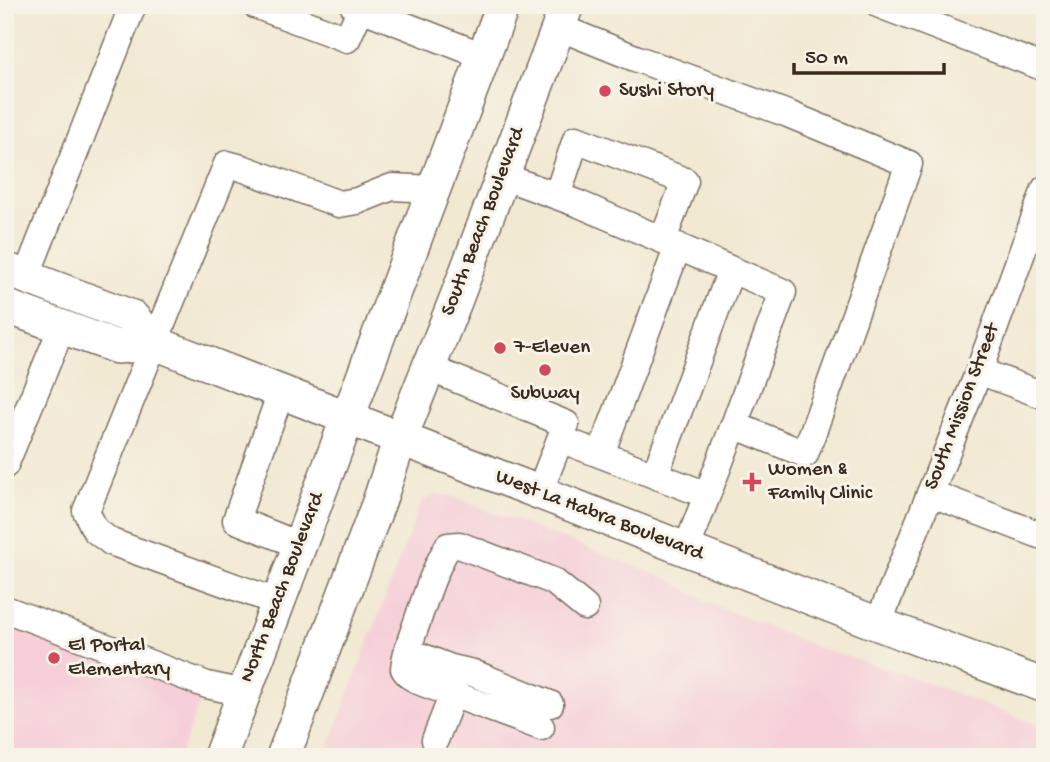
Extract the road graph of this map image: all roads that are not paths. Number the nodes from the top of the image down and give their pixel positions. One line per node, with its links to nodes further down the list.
1 (133, 5): 15 (street)
2 (255, 5): 5 (street)
3 (503, 5): 7 (main road)
4 (880, 5): 8 (street)
5 (357, 7): 7 (street)
6 (562, 16): 9 (main road, South Beach Boulevard); 24 (street)
7 (483, 56): 10 (main road)
8 (1045, 68)
9 (502, 176): 12 (street); 19 (main road, South Beach Boulevard)
10 (433, 189): 18 (street); 23 (main road)
11 (1045, 189): 20 (street, South Mission Street)
12 (557, 196): 13 (street); 13 (street)
13 (670, 243): 14 (street); 27 (street)
14 (731, 270): 24 (street); 29 (street)
15 (15, 273): 18 (main road, West La Habra Boulevard)
16 (5, 306): 17 (main road, West La Habra Boulevard)
17 (62, 327): 18 (main road, West La Habra Boulevard); 28 (street)
18 (155, 343): 21 (main road, West La Habra Boulevard); 36 (street)
19 (429, 368): 25 (main road, South Beach Boulevard); 26 (street)
20 (979, 371): 22 (street); 30 (street, South Mission Street)
21 (281, 392): 23 (main road, West La Habra Boulevard); 34 (street)
22 (1045, 396)
23 (347, 418): 25 (main road, West La Habra Boulevard); 34 (main road, North Beach Boulevard)
24 (734, 425): 32 (street)
25 (400, 439): 31 (main road, West La Habra Boulevard); 46 (main road)
26 (560, 439): 27 (street); 31 (street)
27 (601, 454): 29 (street)
28 (5, 465)
29 (655, 475): 32 (street)
30 (930, 492): 33 (street); 39 (street, South Mission Street)
31 (539, 493): 35 (main road, West La Habra Boulevard)
32 (708, 495): 35 (street)
33 (1045, 537)
34 (299, 545): 36 (main road, North Beach Boulevard)
35 (686, 550): 39 (main road, West La Habra Boulevard)
36 (277, 602): 42 (main road, North Beach Boulevard)
37 (585, 607): 40 (street)
38 (5, 609): 42 (street)
39 (877, 624): 41 (main road, West La Habra Boulevard)
40 (407, 654): 43 (street); 43 (street)
41 (1045, 686)
42 (244, 692): 45 (main road, North Beach Boulevard)
43 (453, 694): 44 (street)
44 (435, 740)
45 (220, 757)
46 (283, 757)

